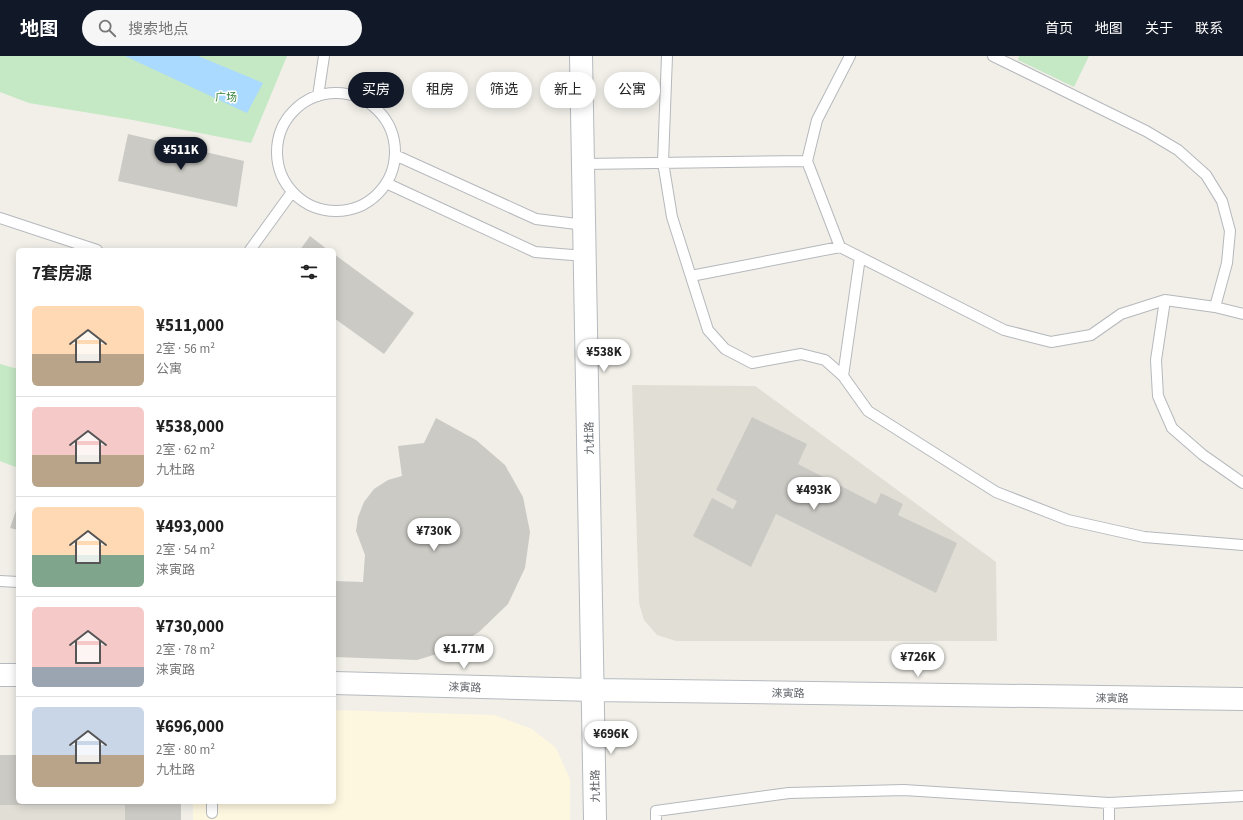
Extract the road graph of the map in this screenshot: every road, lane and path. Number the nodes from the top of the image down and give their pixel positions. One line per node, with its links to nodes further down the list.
1 (324, 56): 6 (lane)
2 (581, 56): 10 (street, 九杜路)
3 (667, 56): 9 (lane)
4 (850, 56): 8 (lane)
5 (993, 56): 22 (lane)
6 (318, 96): 7 (lane); 12 (lane)
7 (395, 155): 11 (lane); 14 (lane)
8 (807, 161): 9 (lane); 15 (lane)
9 (663, 162): 10 (lane); 20 (lane)
10 (583, 164): 14 (street, 九杜路)
11 (386, 183): 12 (lane); 18 (lane)
12 (292, 192): 17 (lane)
13 (0, 218): 16 (lane)
14 (584, 225): 18 (street, 九杜路)
15 (840, 247): 19 (lane); 20 (lane)
16 (91, 248)
17 (251, 248)
18 (585, 256): 32 (street, 九杜路)
19 (860, 257): 21 (lane); 24 (lane)
20 (691, 276): 24 (lane)
21 (1165, 300): 22 (lane); 25 (lane)
22 (1215, 307): 23 (lane)
23 (1243, 314)
24 (843, 376): 26 (lane)
25 (1243, 483)
26 (1243, 545)
27 (0, 581): 28 (lane)
28 (16, 582)
29 (0, 675): 30 (street)
30 (16, 675)
31 (336, 683): 32 (street, 涞寅路)
32 (593, 690): 33 (street, 涞寅路); 38 (street, 九杜路)
33 (1243, 699)
34 (1243, 796): 35 (lane)
35 (1109, 803): 39 (lane); 40 (lane)
36 (212, 804): 37 (lane)
37 (212, 812)
38 (595, 820)
39 (656, 820)
40 (1109, 820)

